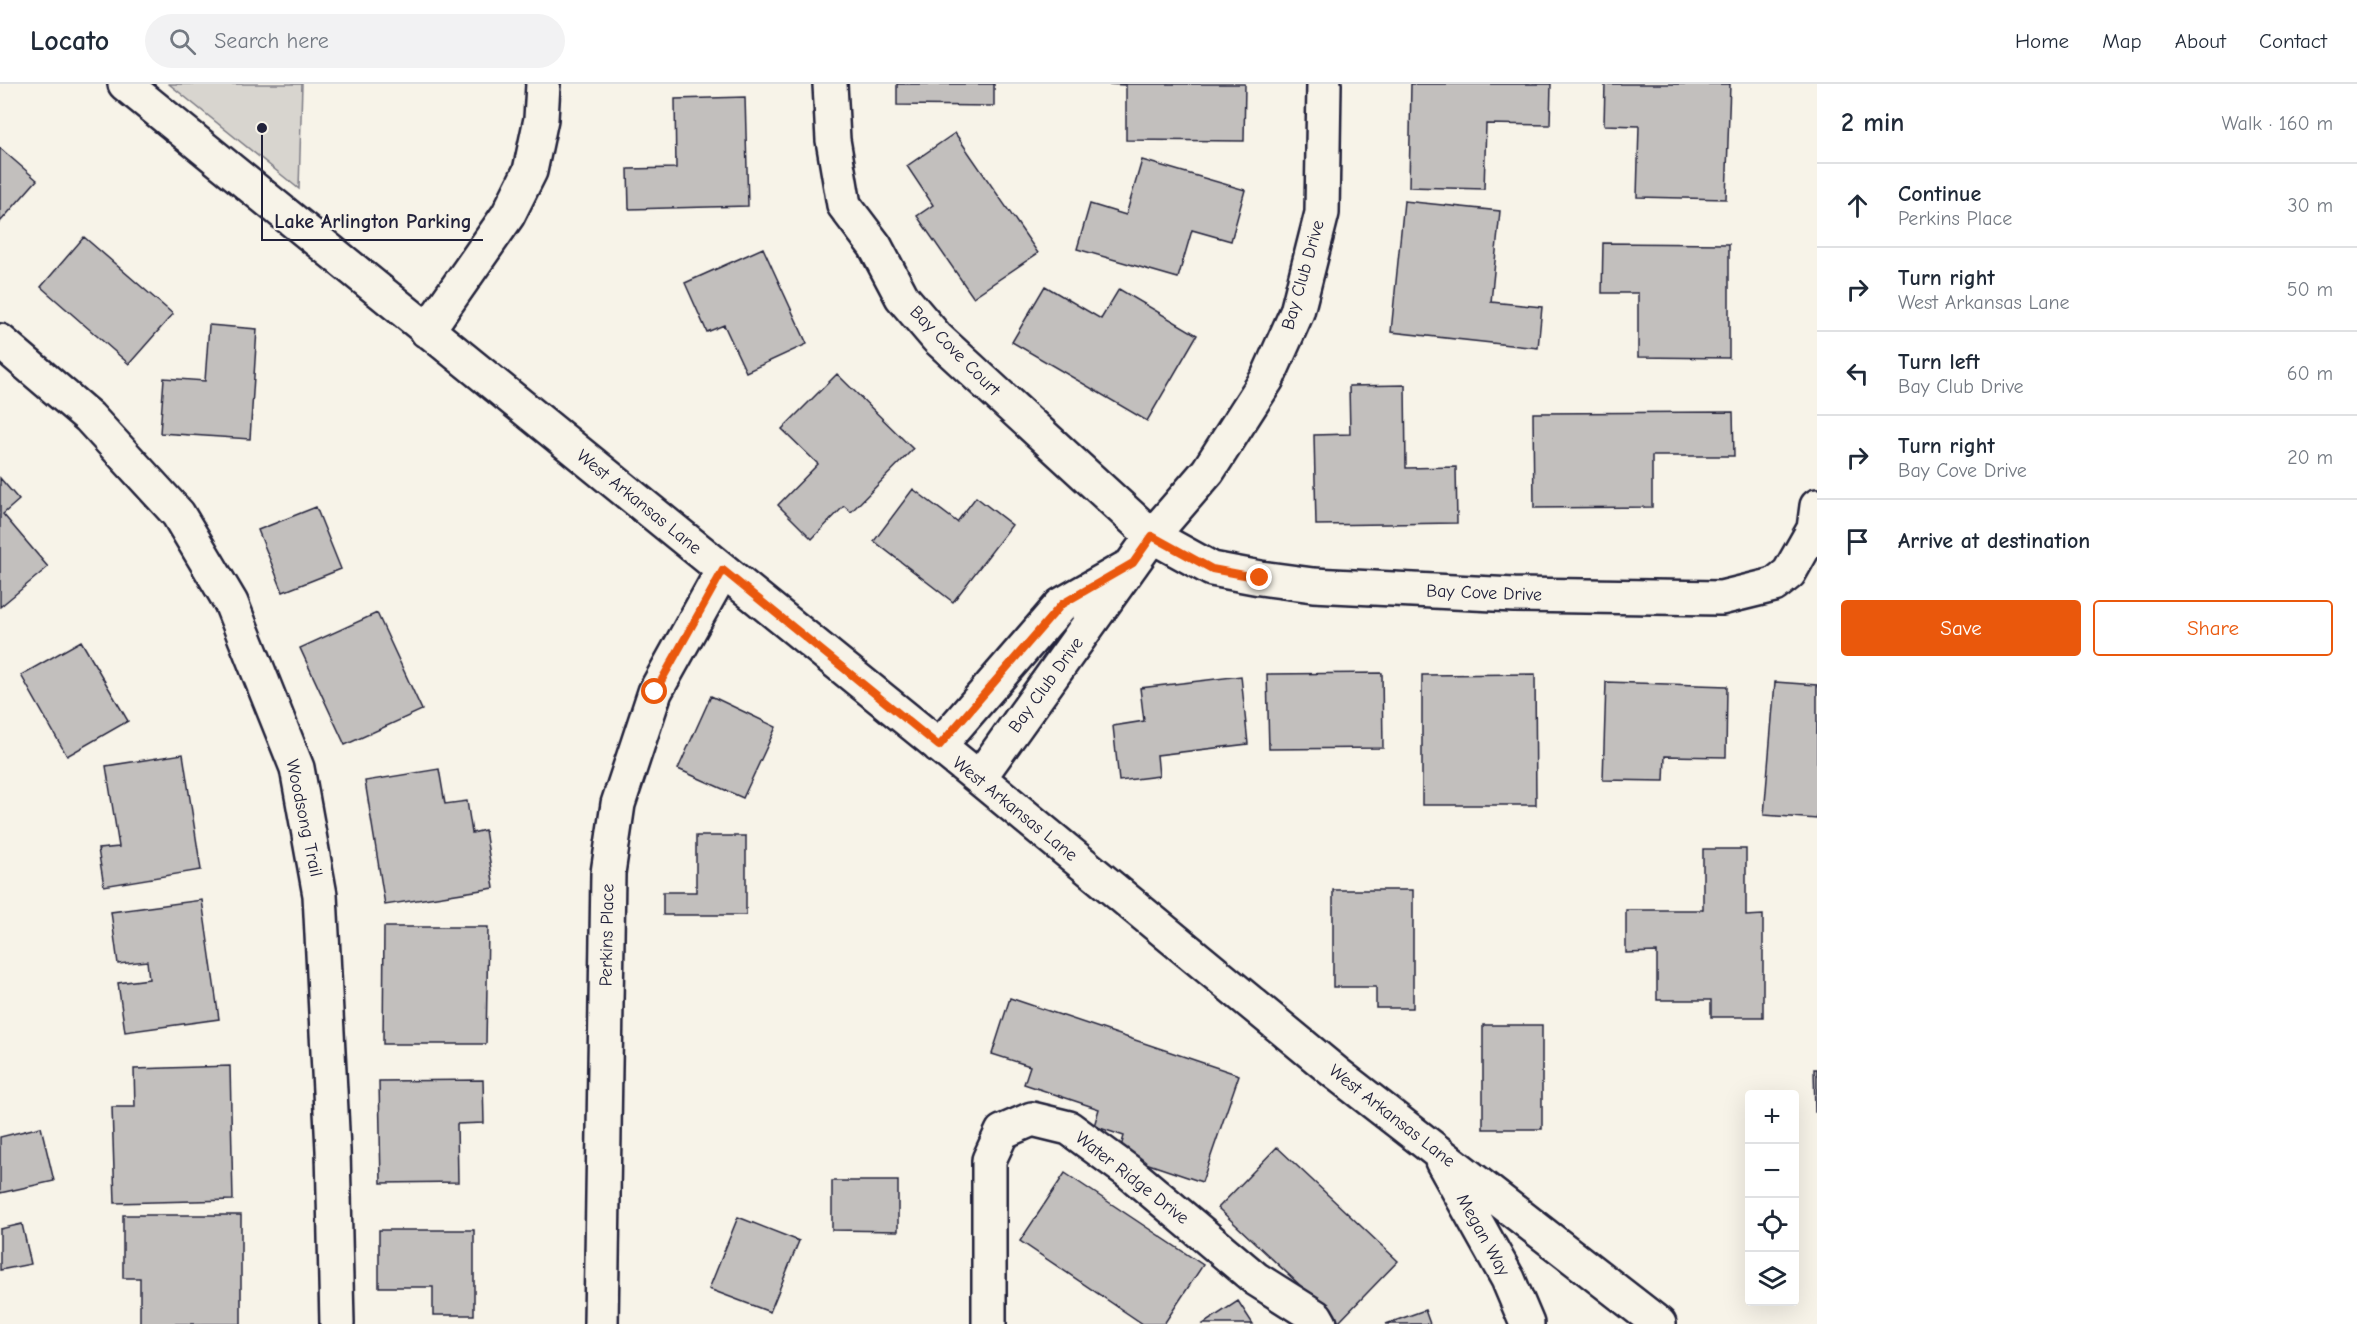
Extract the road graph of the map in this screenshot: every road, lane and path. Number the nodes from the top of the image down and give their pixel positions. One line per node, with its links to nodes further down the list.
1 (125, 84): 5 (street, West Arkansas Lane)
2 (543, 84): 5 (street)
3 (830, 84): 8 (street, Bay Cove Court)
4 (1324, 84): 8 (street, Bay Club Drive)
5 (427, 330): 10 (street, West Arkansas Lane)
6 (0, 341): 14 (street, Woodsong Trail)
7 (1817, 506): 8 (street, Bay Cove Drive)
8 (1152, 536): 9 (street, Bay Club Drive)
9 (1133, 563): 11 (street, Bay Club Drive); 12 (street, Bay Club Drive)
10 (723, 570): 11 (street, West Arkansas Lane); 15 (street, Perkins Place)
11 (939, 746): 12 (street, West Arkansas Lane)
12 (979, 778): 13 (street, West Arkansas Lane)
13 (1436, 1148): 18 (street, Megan Way); 19 (street, West Arkansas Lane)
14 (337, 1324)
15 (601, 1324)
16 (988, 1324): 17 (street, Water Ridge Drive)
17 (1320, 1324)
18 (1527, 1324)
19 (1659, 1324)

